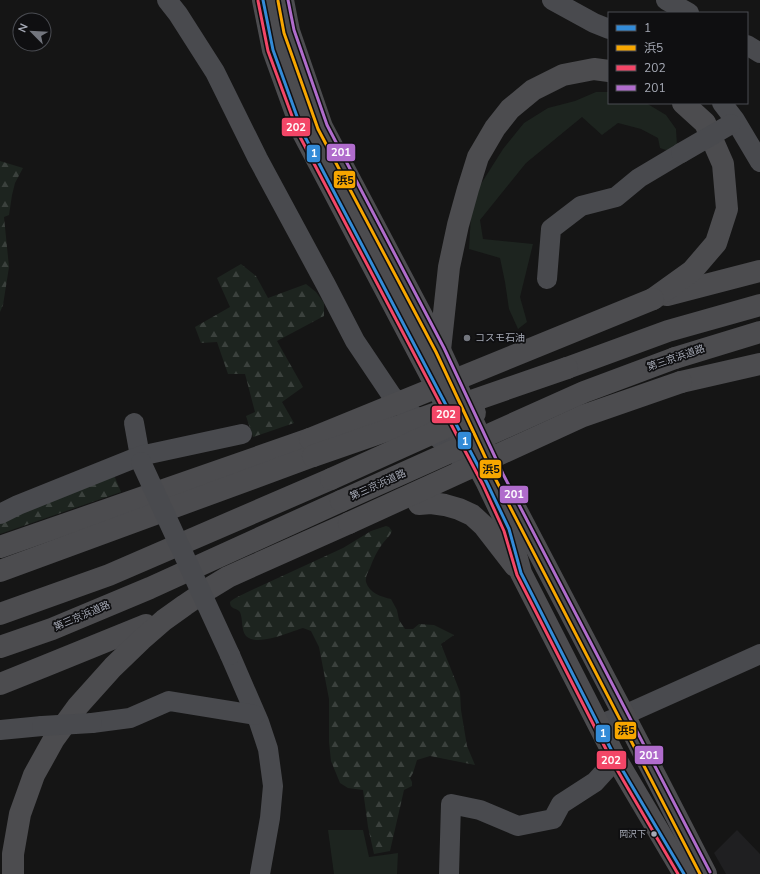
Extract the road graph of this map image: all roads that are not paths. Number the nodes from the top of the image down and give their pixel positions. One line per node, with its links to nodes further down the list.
1 (167, 0): 27 (street)
2 (263, 0): 27 (highway)
3 (283, 0): 20 (highway)
4 (552, 0): 7 (street)
5 (666, 0): 6 (street)
6 (687, 12)
7 (608, 29)
8 (748, 46): 9 (street)
9 (760, 54)
10 (608, 71): 20 (highway)
11 (684, 104): 17 (highway)
12 (723, 104): 13 (street)
13 (733, 122): 14 (street); 16 (street, bridge)
14 (758, 156)
15 (760, 271): 17 (highway)
16 (547, 279)
17 (652, 299): 25 (highway, bridge)
18 (760, 305): 22 (highway)
19 (760, 332): 35 (highway, 第三京浜道路, bridge)
20 (440, 350): 39 (highway)
21 (760, 364): 43 (highway, bridge)
22 (567, 368): 25 (highway, bridge); 33 (highway, bridge)
23 (134, 423): 26 (street)
24 (242, 434): 26 (street)
25 (312, 448): 30 (highway); 31 (highway)
26 (140, 459): 29 (street); 38 (street, bridge)
27 (487, 483): 32 (highway)
28 (419, 504): 32 (highway)
29 (0, 514)
30 (0, 547)
31 (4, 569)
32 (521, 573): 40 (highway)
33 (0, 614)
34 (146, 625): 37 (highway)
35 (0, 647)
36 (760, 654): 39 (street)
37 (0, 684)
38 (255, 715): 41 (street, bridge); 44 (street)
39 (624, 715): 40 (street); 47 (highway)
40 (598, 725): 42 (highway)
41 (0, 730)
42 (616, 759): 45 (street); 46 (highway)
43 (13, 874)
44 (260, 874)
45 (449, 874)
46 (684, 874)
47 (706, 874)

